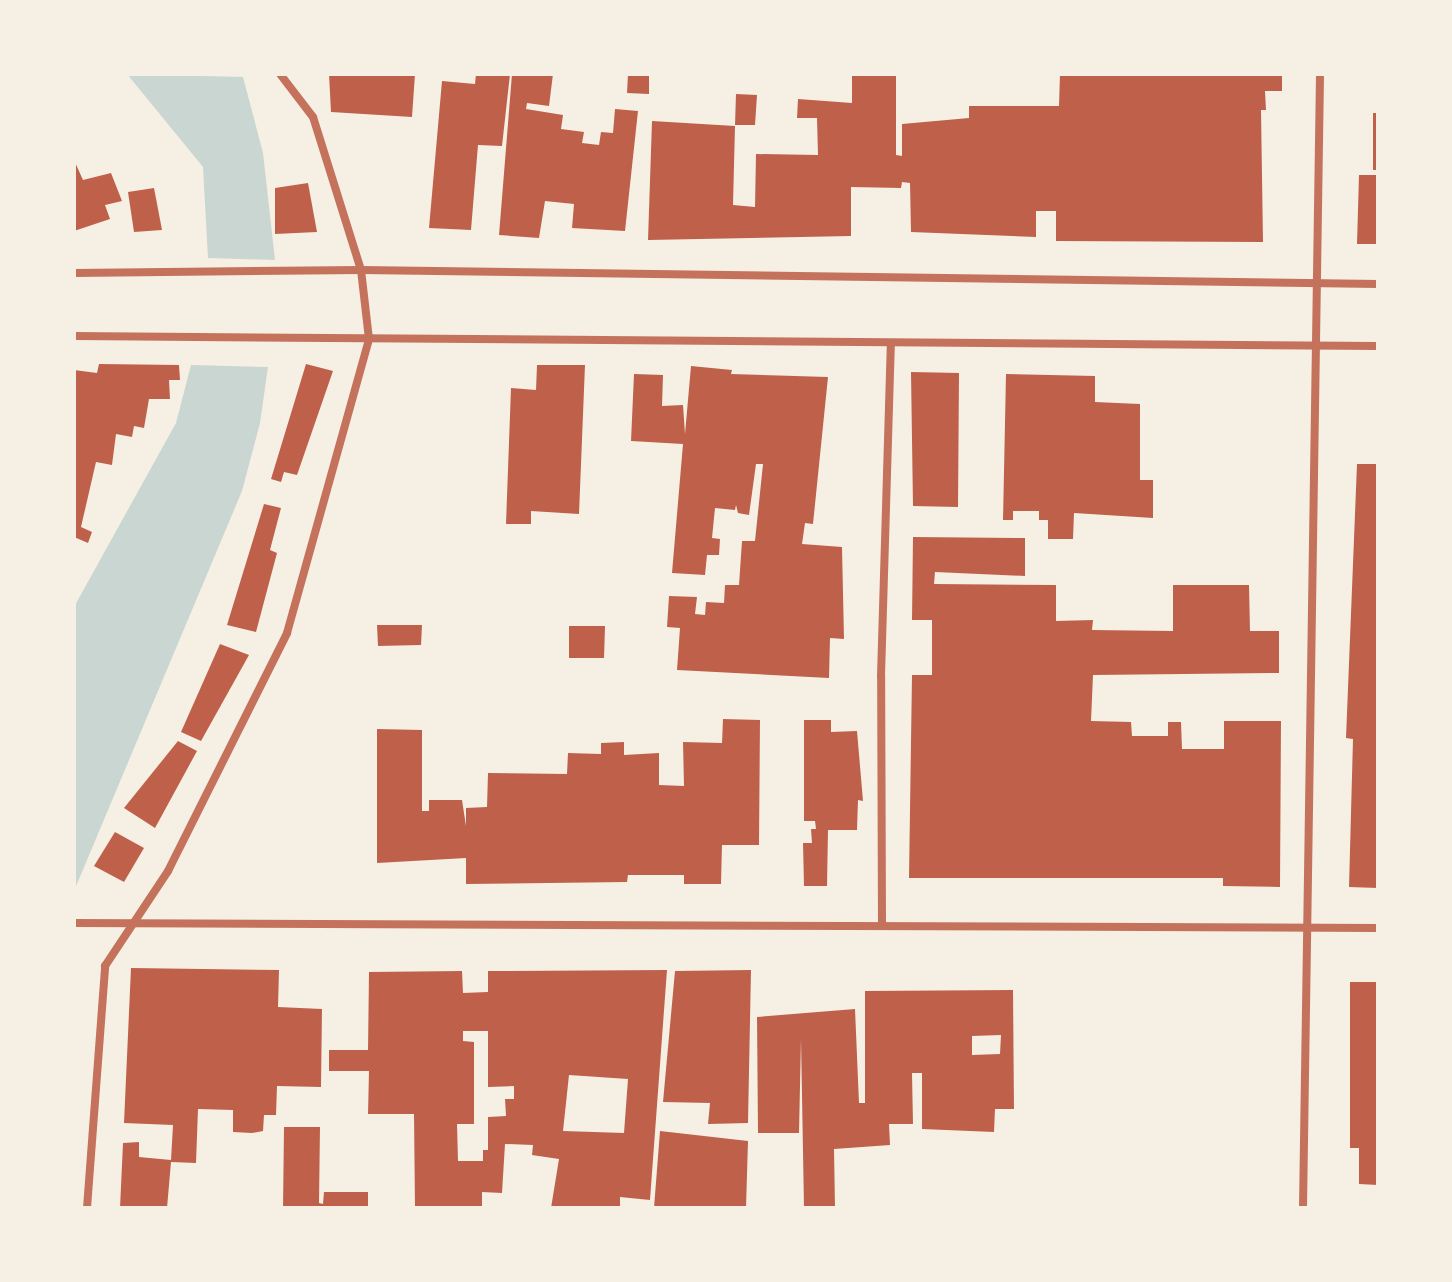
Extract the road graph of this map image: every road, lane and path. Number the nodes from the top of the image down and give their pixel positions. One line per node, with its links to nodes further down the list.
1 (280, 74): 3 (street)
2 (1320, 74): 5 (street)
3 (361, 270): 4 (street); 5 (street); 8 (street)
4 (74, 273)
5 (1317, 282): 6 (street); 10 (street)
6 (1378, 284)
7 (74, 336): 8 (street)
8 (369, 339): 9 (street); 12 (street)
9 (891, 344): 10 (street); 14 (street)
10 (1317, 344): 11 (street); 15 (street)
11 (1378, 346)
12 (130, 922): 13 (street); 14 (street); 17 (street)
13 (74, 923)
14 (882, 925): 15 (street)
15 (1306, 928): 16 (street); 18 (street)
16 (1378, 928)
17 (87, 1208)
18 (1303, 1208)

